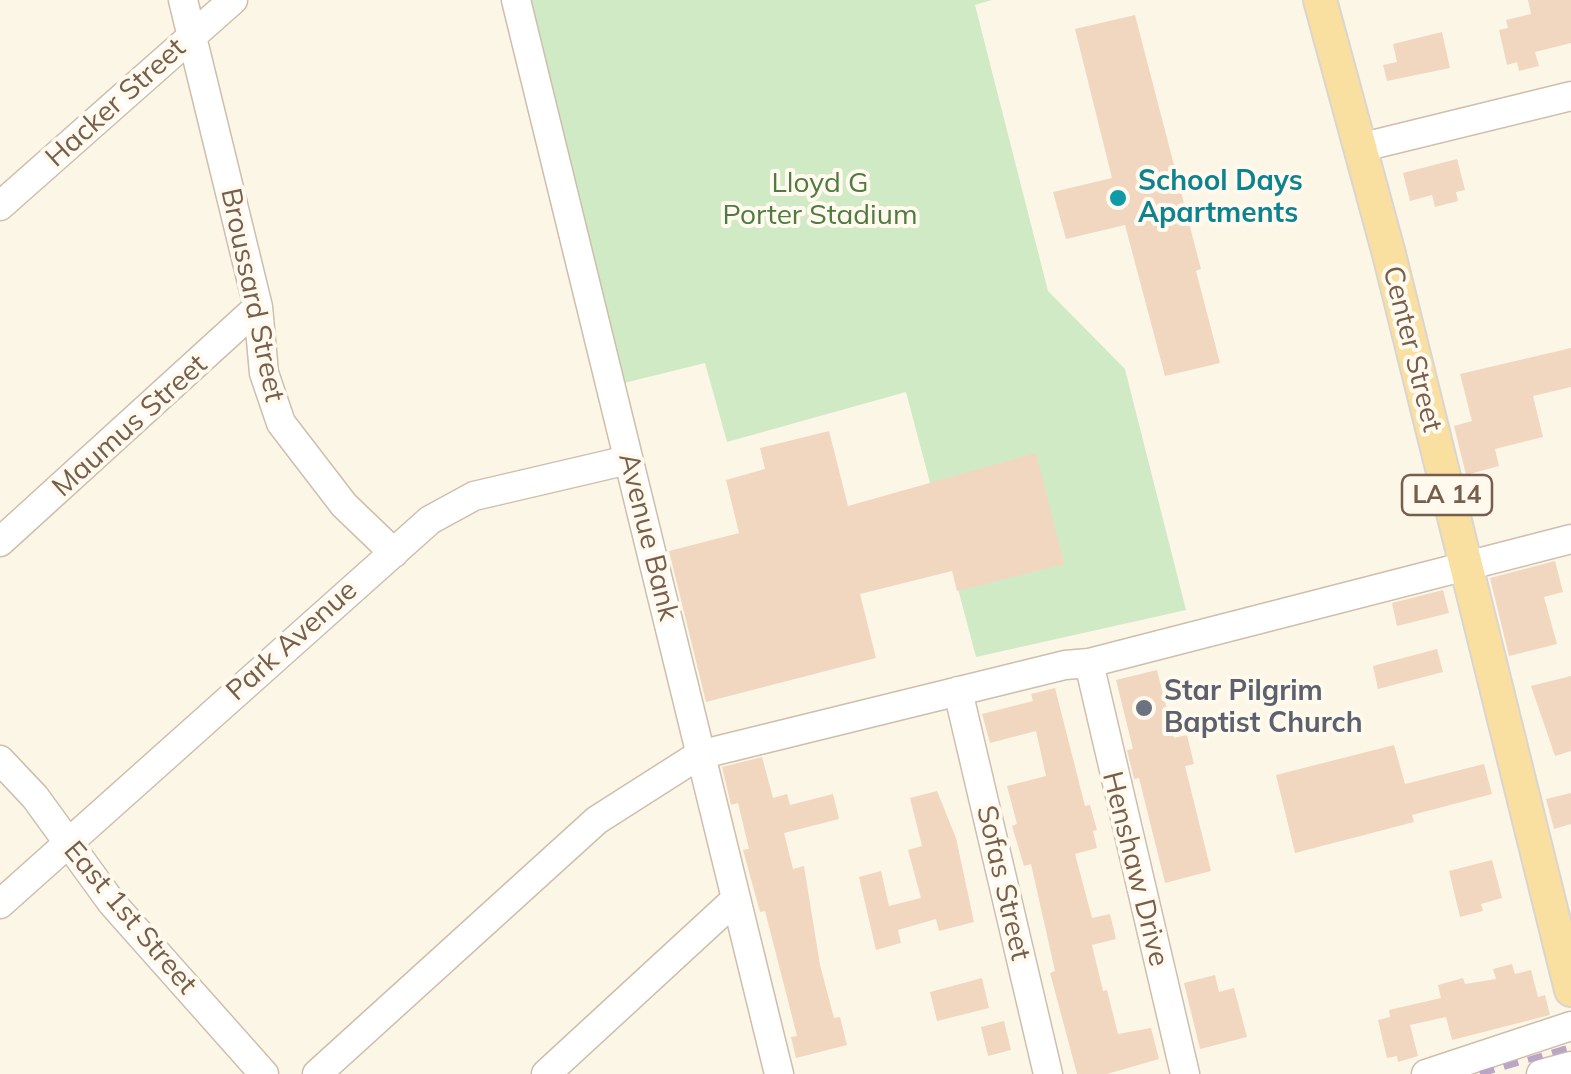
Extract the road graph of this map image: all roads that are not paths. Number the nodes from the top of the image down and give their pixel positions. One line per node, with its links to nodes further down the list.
1 (183, 0): 5 (street, Broussard Street)
2 (233, 0): 5 (street, Hacker Street)
3 (516, 0): 10 (street, Avenue Bank)
4 (1320, 0): 7 (main road, Center Street / LA 14)
5 (192, 34): 8 (street, Hacker Street); 9 (street, Broussard Street)
6 (1571, 96): 7 (street)
7 (1359, 148): 14 (main road, Center Street / LA 14)
8 (0, 206)
9 (258, 306): 12 (street, Maumus Street); 13 (street, Broussard Street)
10 (628, 460): 13 (street, Park Avenue); 17 (street, Avenue Bank)
11 (1571, 539): 14 (street)
12 (0, 542)
13 (394, 553): 19 (street, Park Avenue)
14 (1464, 564): 15 (street); 22 (main road, Center Street / LA 14)
15 (1089, 662): 16 (street); 30 (street, Henshaw Drive)
16 (958, 691): 17 (street); 29 (street, Sofas Street)
17 (699, 754): 20 (street, Avenue Bank); 26 (street)
18 (0, 760): 19 (street, East 1st Street)
19 (68, 843): 21 (street, Park Avenue); 25 (street, East 1st Street)
20 (736, 899): 27 (street); 28 (street, Avenue Bank)
21 (0, 904)
22 (1571, 990)
23 (1571, 1026): 31 (street)
24 (1571, 1066): 32 (street)
25 (264, 1074)
26 (317, 1074)
27 (546, 1074)
28 (779, 1074)
29 (1048, 1074)
30 (1184, 1074)
31 (1426, 1074)
32 (1541, 1074)

